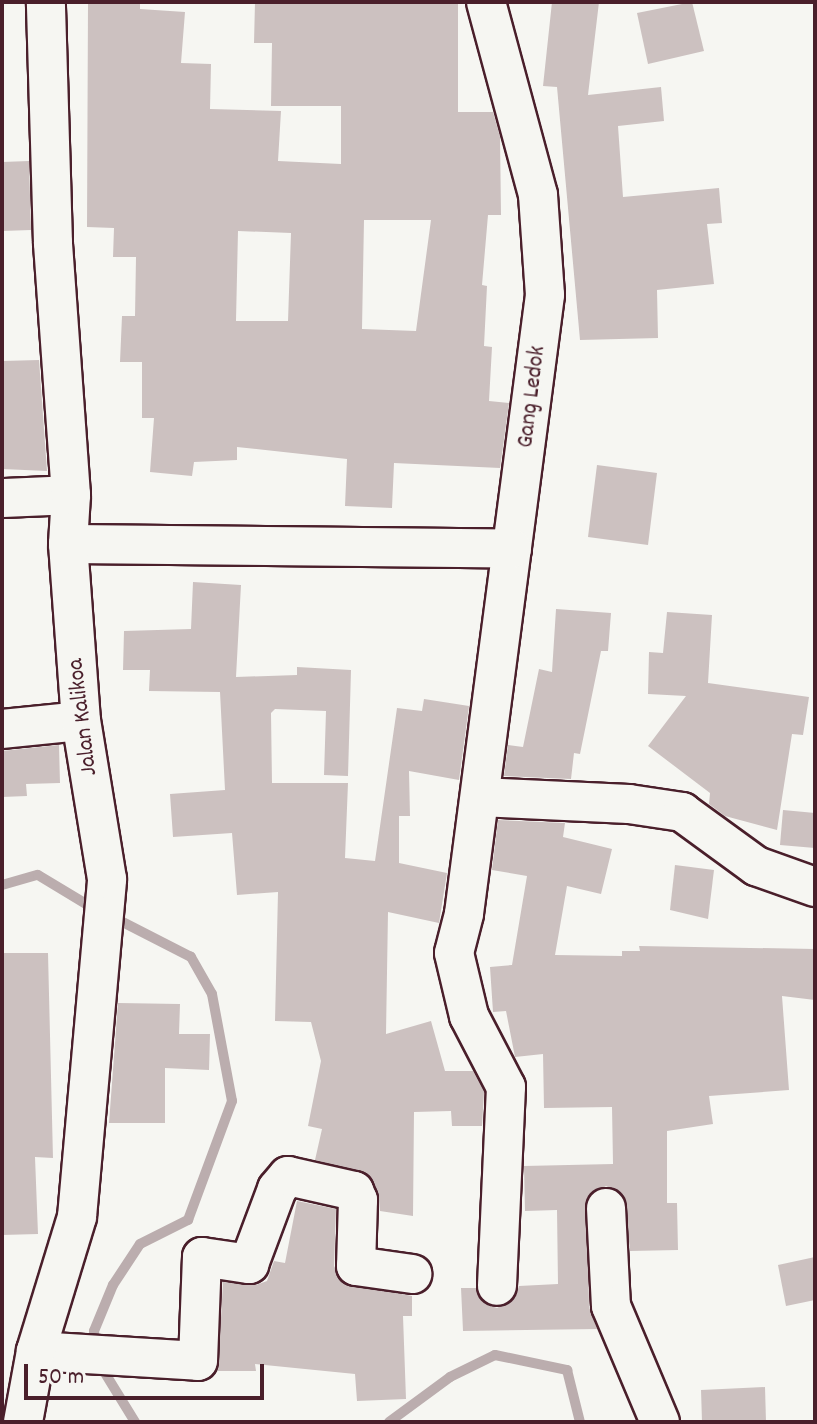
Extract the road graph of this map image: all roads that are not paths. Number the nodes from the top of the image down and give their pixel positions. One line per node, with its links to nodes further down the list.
1 (46, 2): 3 (street, Jalan Kalikoa)
2 (486, 2): 6 (street, Gang Ledok)
3 (71, 495): 4 (street); 5 (street, Jalan Kalikoa)
4 (2, 498)
5 (68, 544): 6 (street); 7 (street, Jalan Kalikoa)
6 (512, 549): 9 (street, Gang Ledok)
7 (81, 721): 8 (street); 14 (street, Jalan Kalikoa)
8 (2, 729)
9 (480, 797): 10 (street); 13 (street, Gang Ledok)
10 (815, 887)
11 (606, 1208): 16 (street)
12 (412, 1274): 14 (street)
13 (497, 1286)
14 (36, 1351): 15 (street, Jalan Kalikoa)
15 (23, 1422)
16 (660, 1422)

